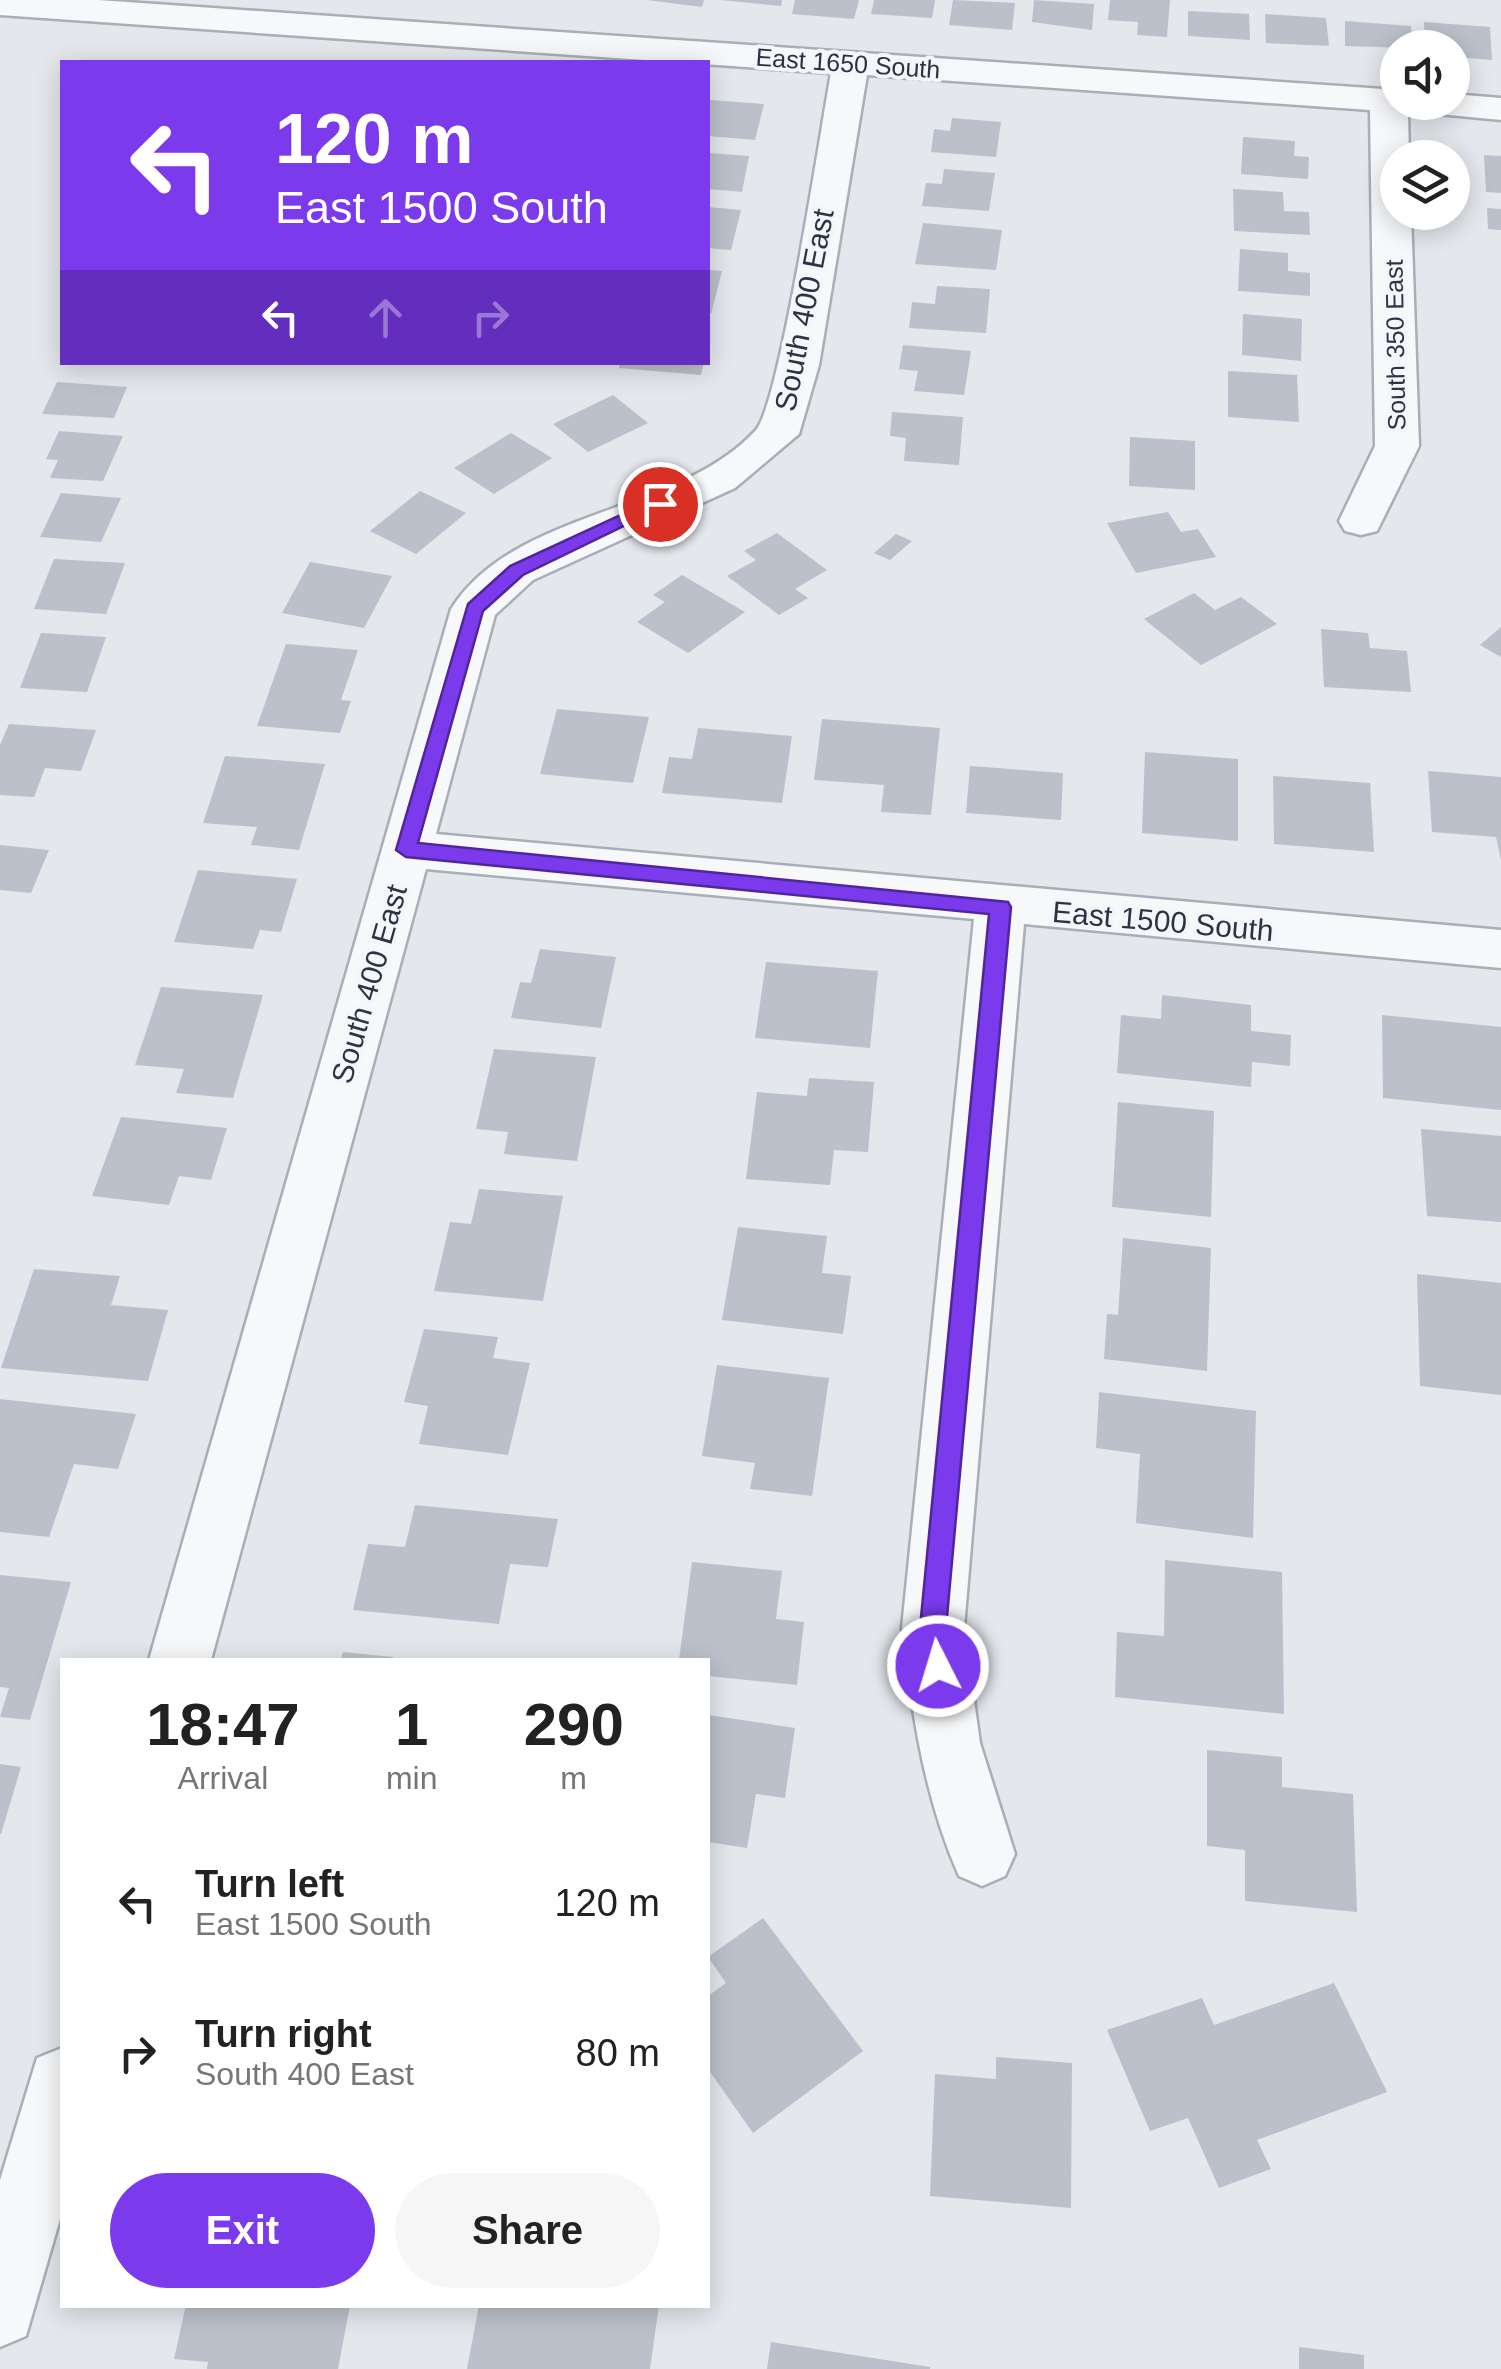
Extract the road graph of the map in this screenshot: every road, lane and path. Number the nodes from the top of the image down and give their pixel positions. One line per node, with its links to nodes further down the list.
1 (0, 4): 2 (street, East 1650 South)
2 (851, 63): 3 (street, East 1650 South); 8 (street, South 400 East)
3 (1380, 100)
4 (1470, 106): 5 (street, East 1650 South)
5 (1501, 108)
6 (1401, 120): 7 (street, South 350 East)
7 (1362, 521)
8 (406, 850): 9 (street, East 1500 South); 11 (street, South 400 East)
9 (1000, 907): 10 (street, East 1500 South); 12 (street)
10 (1501, 949)
11 (181, 1658)
12 (982, 1854)
13 (60, 2090): 14 (street)
14 (5, 2272)

